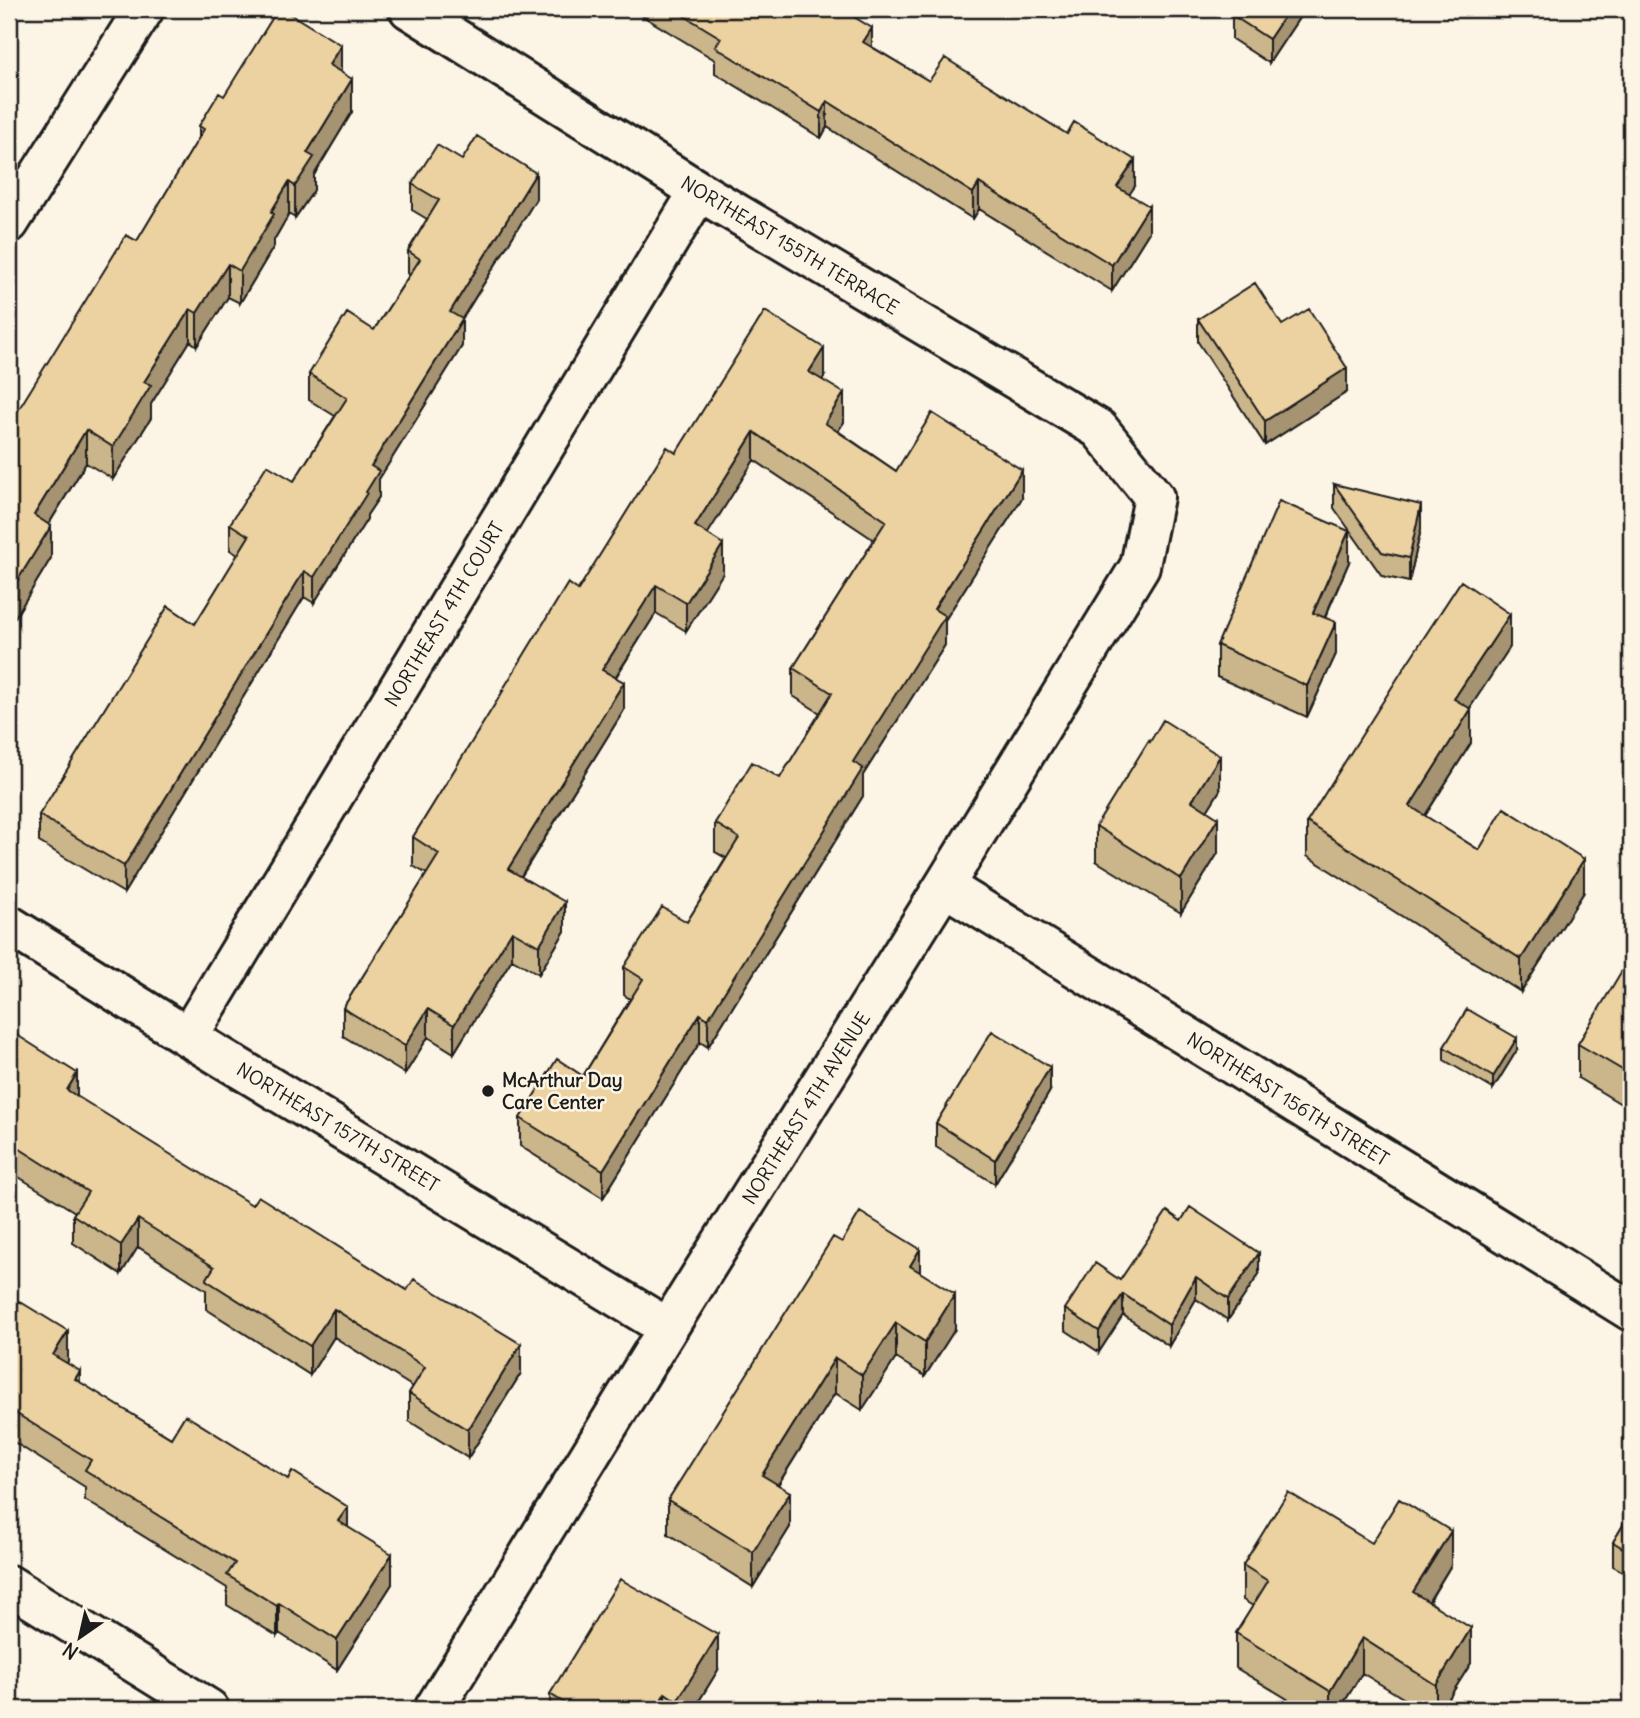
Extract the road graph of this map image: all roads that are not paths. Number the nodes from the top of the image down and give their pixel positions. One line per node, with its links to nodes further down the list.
1 (144, 9): 4 (street)
2 (409, 9): 3 (street, NORTHEAST 155TH TERRACE)
3 (699, 191): 5 (street, NORTHEAST 155TH TERRACE); 8 (street, NORTHEAST 4TH COURT)
4 (9, 223)
5 (1154, 497): 6 (street, NORTHEAST 4TH AVENUE)
6 (944, 886): 9 (street, NORTHEAST 156TH STREET); 10 (street, NORTHEAST 4TH AVENUE)
7 (9, 925): 8 (street, NORTHEAST 157TH STREET)
8 (188, 1037): 10 (street, NORTHEAST 157TH STREET)
9 (1631, 1311)
10 (668, 1328): 13 (street, NORTHEAST 4TH AVENUE)
11 (9, 1585): 12 (street)
12 (209, 1709)
13 (435, 1709)

